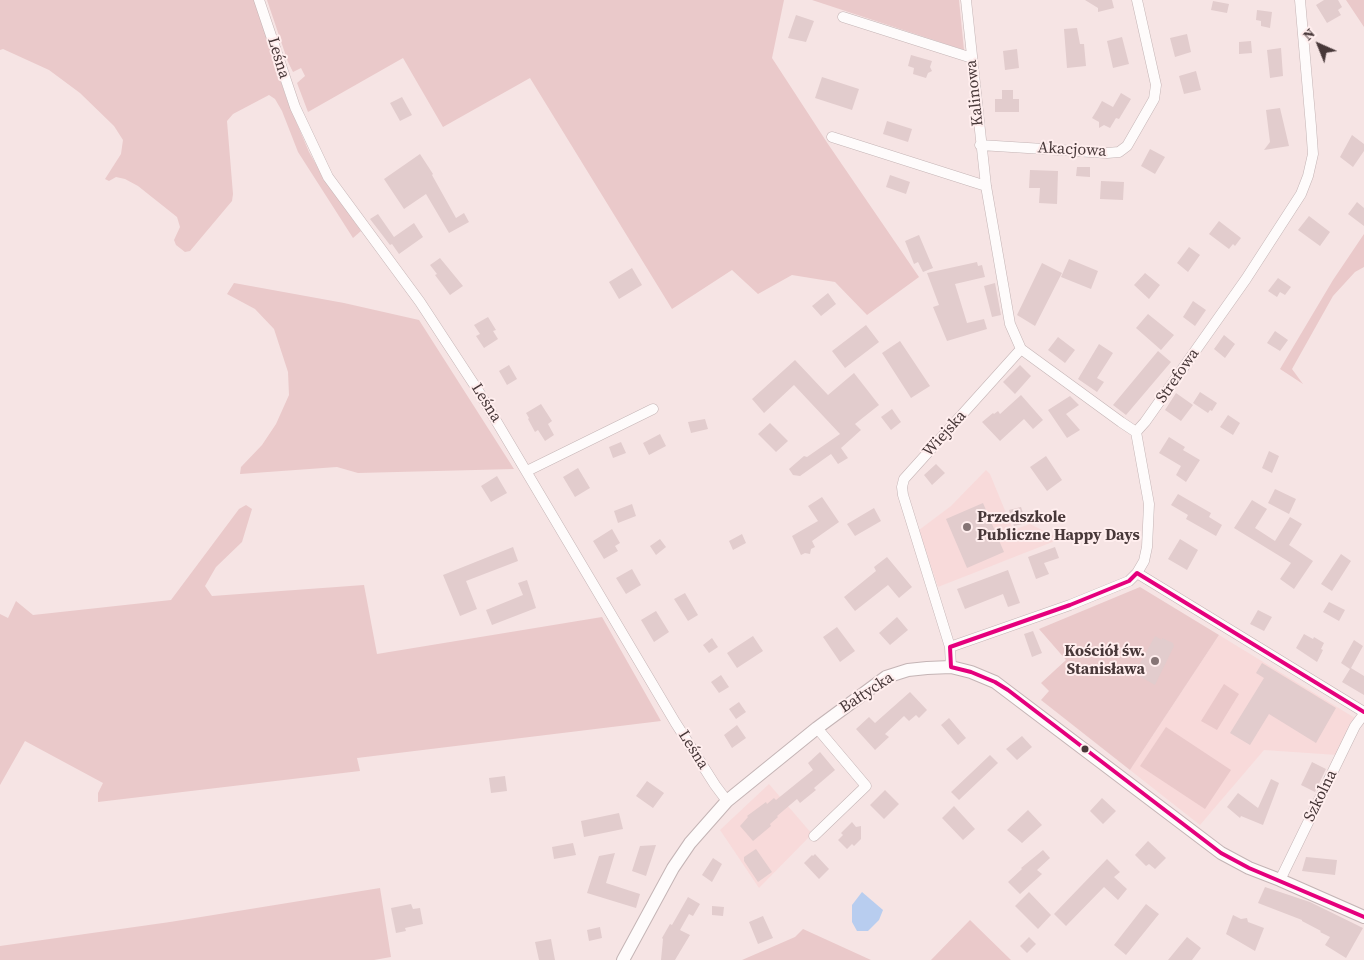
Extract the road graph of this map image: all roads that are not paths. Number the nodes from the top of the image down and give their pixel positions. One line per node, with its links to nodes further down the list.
1 (259, 0): 13 (street, Leśna)
2 (966, 0): 6 (street, Kalinowa)
3 (1137, 0): 8 (street, Akacjowa)
4 (1300, 0): 12 (street, Strefowa)
5 (844, 17): 6 (street)
6 (972, 58): 8 (street, Kalinowa)
7 (832, 137): 9 (street)
8 (980, 145): 9 (street, Kalinowa)
9 (986, 186): 10 (street, Kalinowa)
10 (1021, 349): 12 (street); 15 (street, Wiejska)
11 (654, 409): 13 (street)
12 (1136, 432): 14 (street)
13 (527, 471): 19 (street, Leśna)
14 (1137, 573): 15 (street); 17 (street)
15 (950, 647): 16 (street, Wiejska)
16 (951, 668): 18 (street, Bałtycka); 21 (street, Bałtycka)
17 (1364, 713): 21 (street, Szkolna)
18 (817, 728): 19 (street, Bałtycka); 20 (street)
19 (727, 801): 23 (street, Bałtycka)
20 (814, 836)
21 (1280, 880): 22 (street, Bałtycka)
22 (1364, 917)
23 (623, 960)

